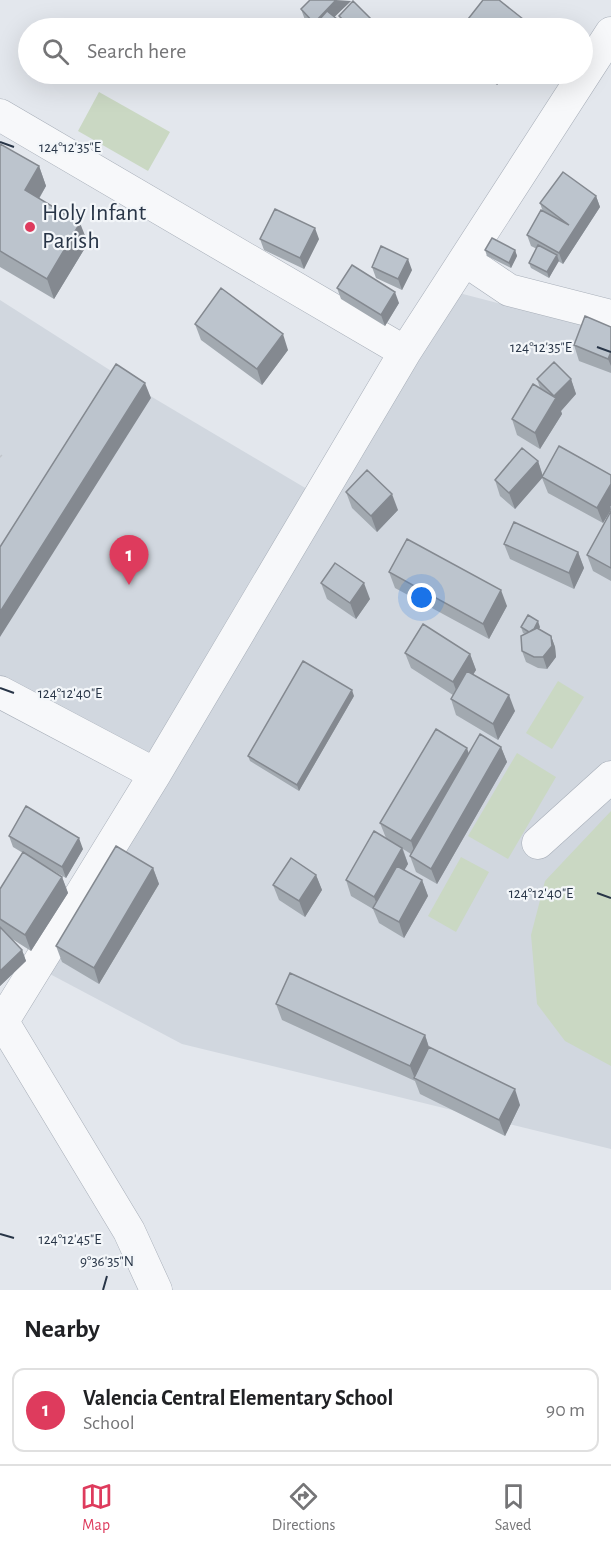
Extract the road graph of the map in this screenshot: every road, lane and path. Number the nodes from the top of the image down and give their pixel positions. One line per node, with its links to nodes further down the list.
1 (611, 33): 2 (street)
2 (593, 61)
3 (579, 84): 5 (street)
4 (0, 115): 7 (street)
5 (466, 261): 6 (street); 7 (street)
6 (611, 316)
7 (405, 352): 9 (street)
8 (0, 692): 9 (street)
9 (155, 774): 12 (street)
10 (611, 777): 11 (street)
11 (538, 843)
12 (1, 1019): 13 (street)
13 (156, 1290)

